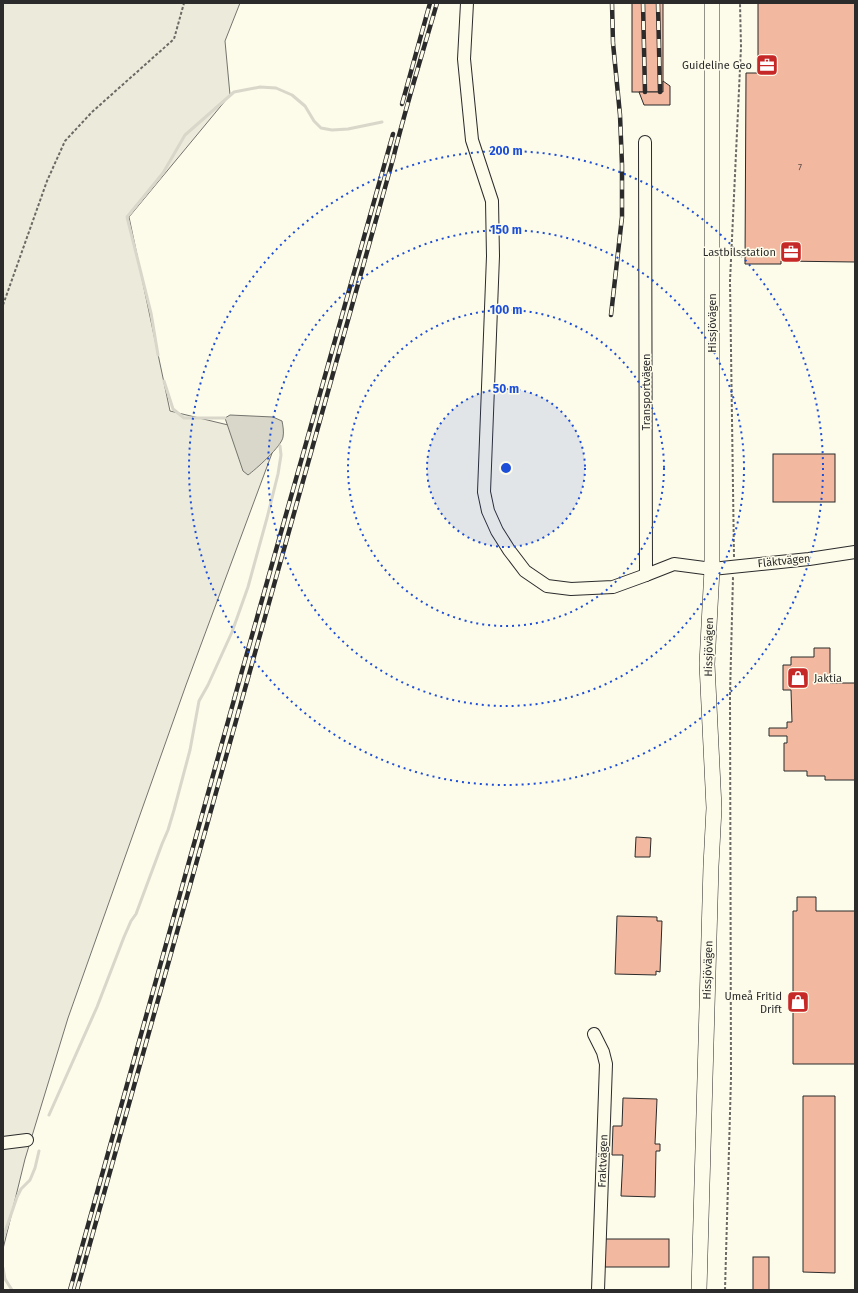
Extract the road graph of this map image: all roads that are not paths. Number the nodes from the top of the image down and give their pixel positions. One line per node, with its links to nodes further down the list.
1 (467, 3): 6 (street)
2 (712, 3): 5 (main road, Hissjövägen)
3 (645, 142): 6 (street, Transportvägen)
4 (855, 552): 5 (street, Fläktvägen)
5 (712, 569): 6 (street); 11 (main road, Hissjövägen)
6 (646, 575)
7 (594, 1034): 10 (street, Fraktvägen)
8 (28, 1140): 9 (street)
9 (3, 1144)
10 (598, 1290)
11 (699, 1290)

